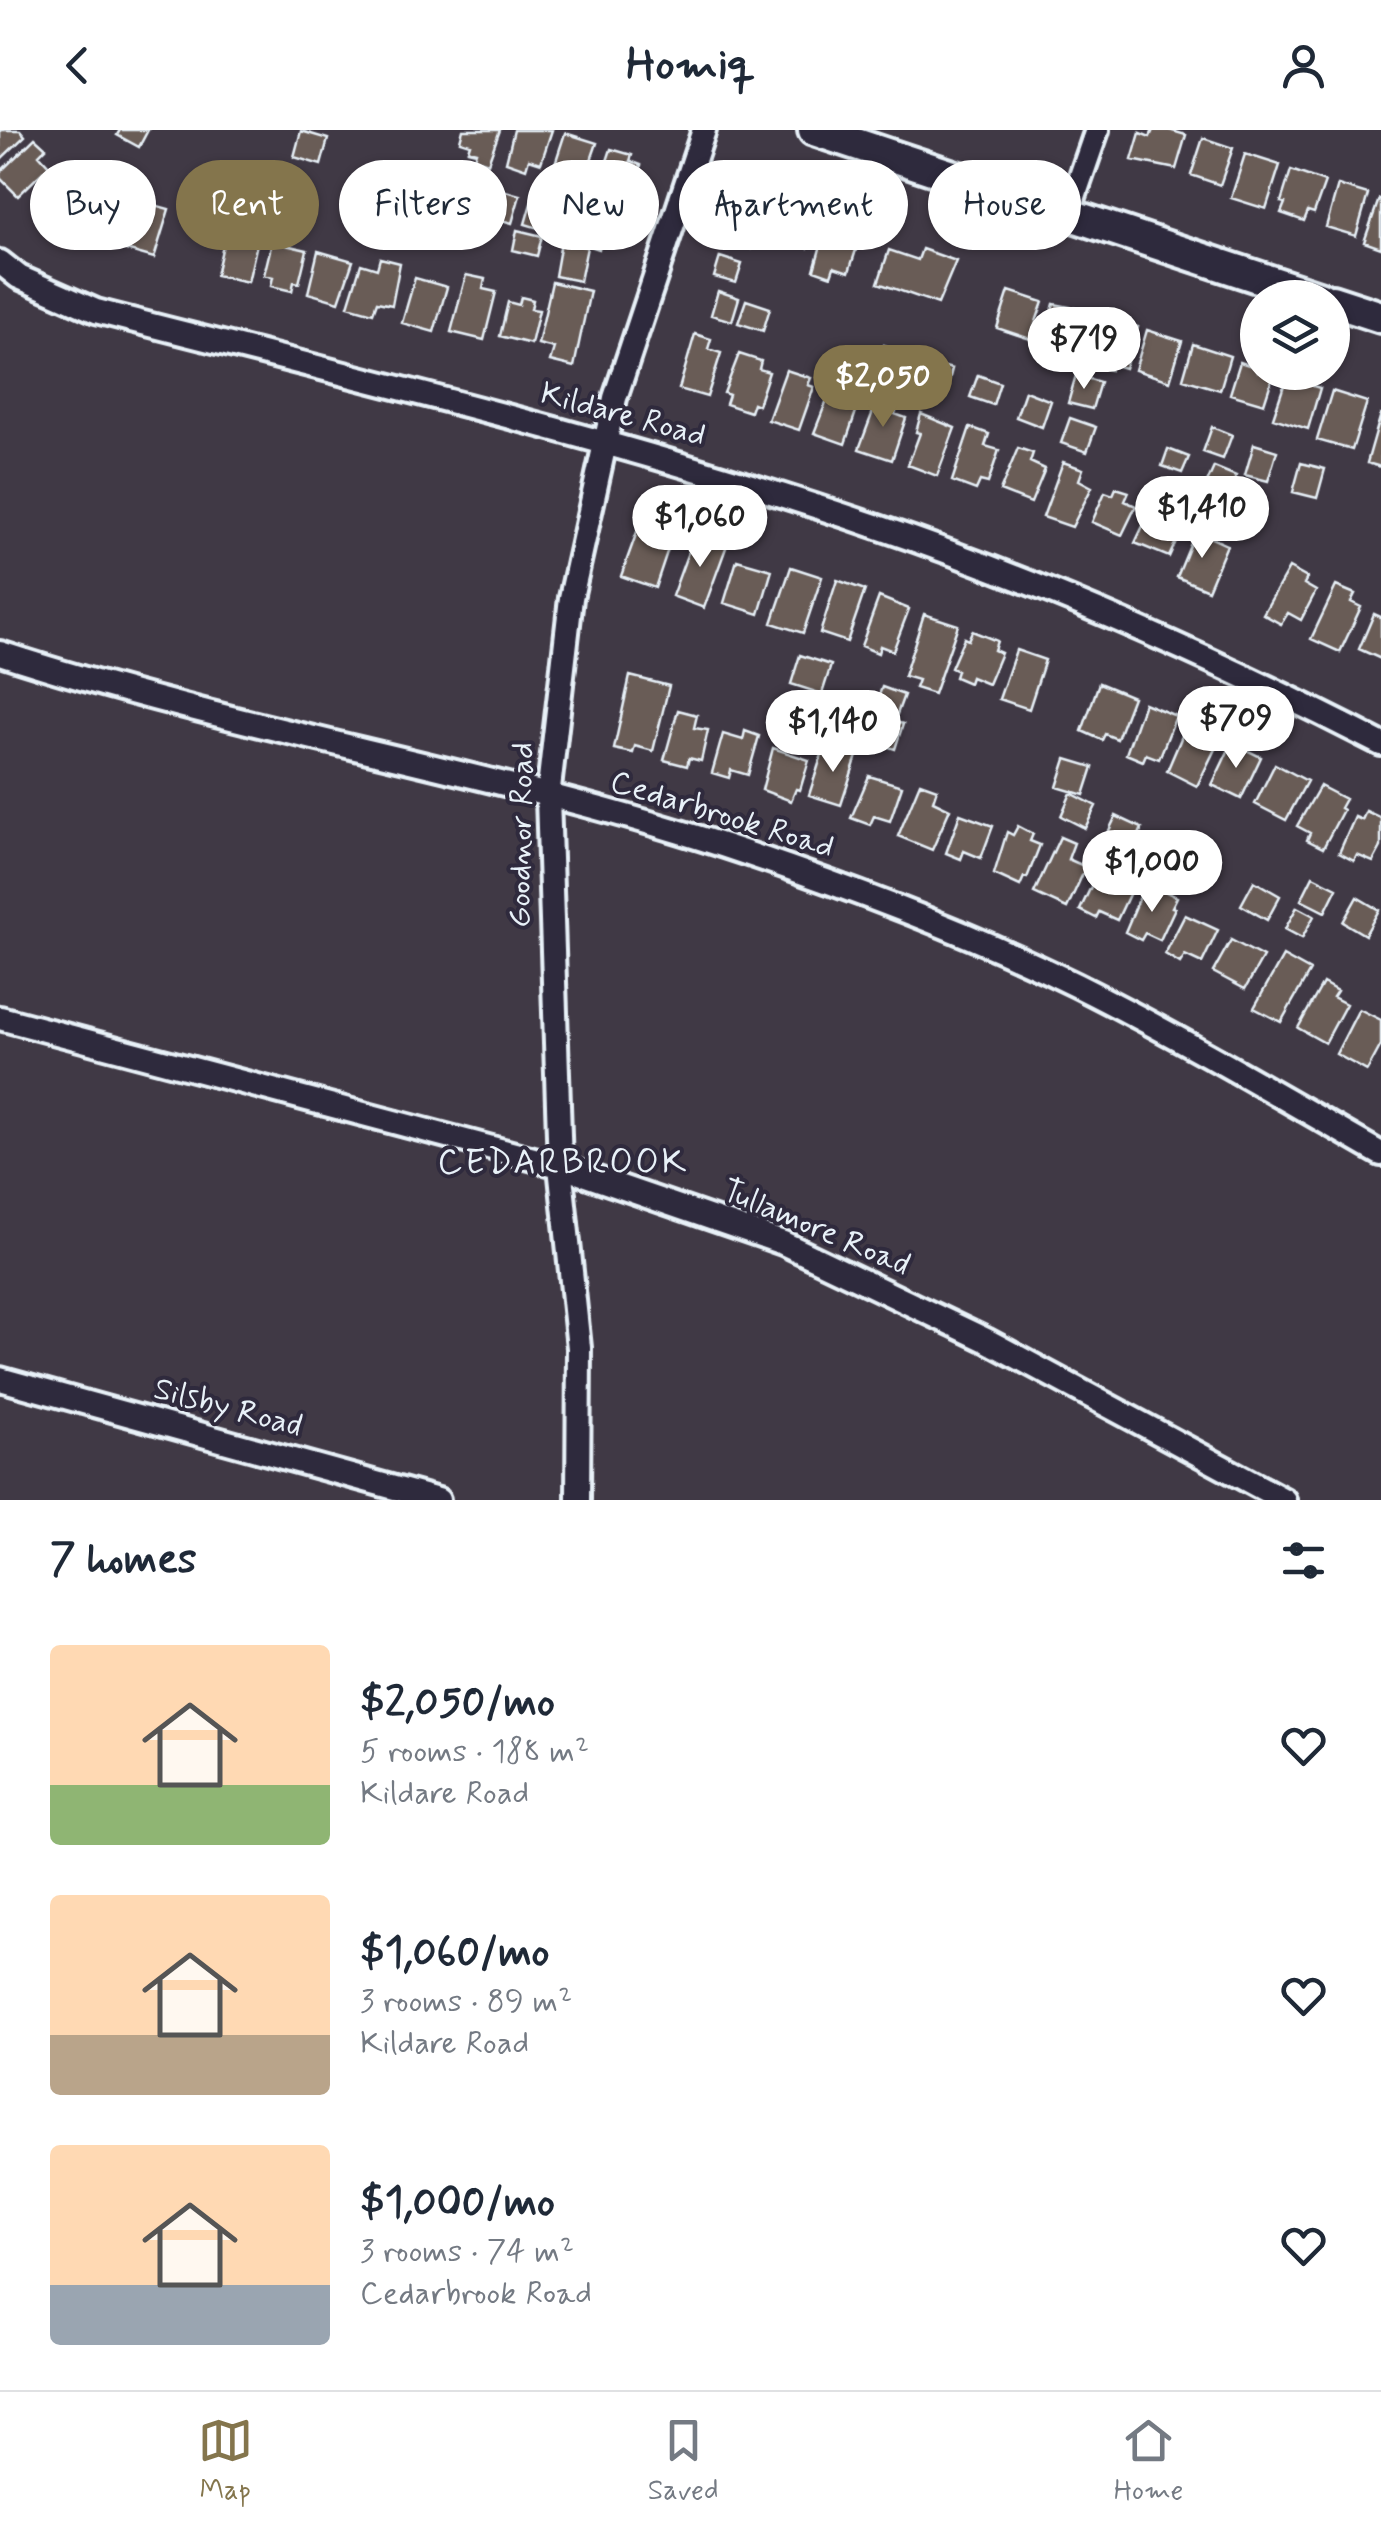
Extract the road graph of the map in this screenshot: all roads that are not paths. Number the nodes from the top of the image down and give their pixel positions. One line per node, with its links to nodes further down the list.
1 (704, 130): 11 (street, Goodnor Road)
2 (814, 130): 4 (main road)
3 (1097, 130): 5 (street)
4 (928, 168)
5 (1081, 176)
6 (1081, 218): 8 (main road)
7 (0, 262): 11 (street, Kildare Road)
8 (1267, 280)
9 (1350, 307): 10 (main road)
10 (1381, 317)
11 (604, 441): 13 (street, Kildare Road); 14 (street, Goodnor Road)
12 (0, 653): 14 (street, Cedarbrook Road)
13 (1381, 744)
14 (548, 797): 16 (street, Cedarbrook Road); 17 (street, Goodnor Road)
15 (0, 1018): 17 (street, Tullamore Road)
16 (1381, 1154)
17 (560, 1166): 20 (street, Goodnor Road); 21 (street, Tullamore Road)
18 (0, 1379): 19 (street, Silsby Road)
19 (438, 1500)
20 (578, 1500)
21 (1284, 1500)

